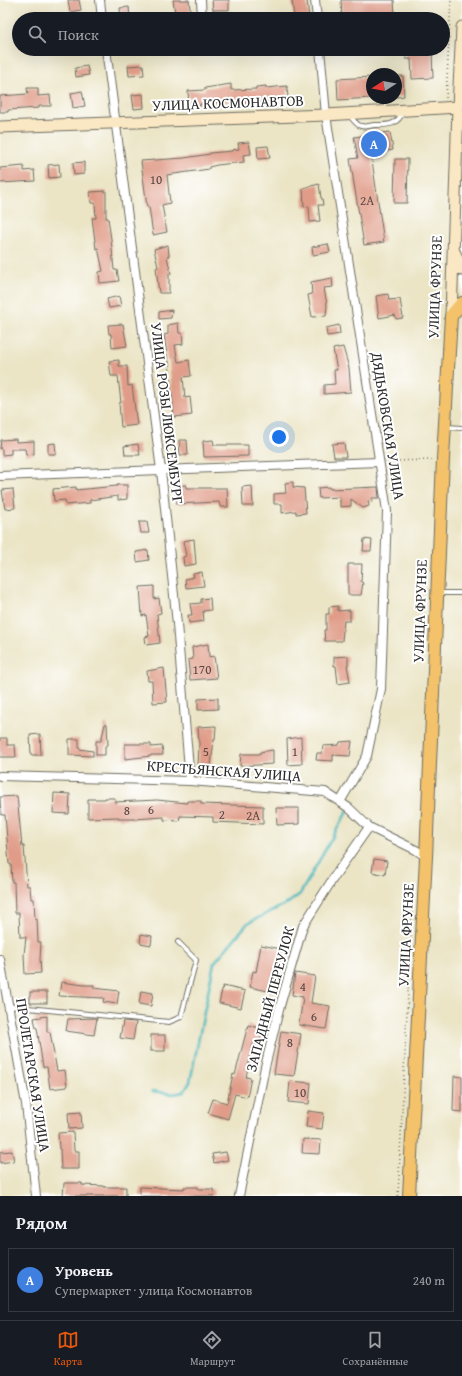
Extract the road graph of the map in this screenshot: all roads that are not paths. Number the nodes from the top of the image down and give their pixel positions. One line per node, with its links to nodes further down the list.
1 (100, 0): 4 (street)
2 (201, 0): 5 (street)
3 (315, 0): 6 (street)
4 (101, 12)
5 (202, 12)
6 (316, 12)
7 (462, 27): 10 (street, УЛИЦА ФРУНЗЕ)
8 (107, 56): 12 (street, УЛИЦА РОЗЫ ЛЮКСЕМБУРГ)
9 (321, 56): 11 (street, ДЯДЬКОВСКАЯ УЛИЦА)
10 (460, 106): 11 (street, УЛИЦА КОСМОНАВТОВ); 14 (street, УЛИЦА ФРУНЗЕ)
11 (326, 115): 12 (street, УЛИЦА КОСМОНАВТОВ); 20 (street, ДЯДЬКОВСКАЯ УЛИЦА)
12 (116, 123): 13 (street, УЛИЦА КОСМОНАВТОВ); 21 (street, УЛИЦА РОЗЫ ЛЮКСЕМБУРГ)
13 (0, 127)
14 (453, 244): 15 (street); 17 (street, УЛИЦА ФРУНЗЕ)
15 (462, 270)
16 (462, 303): 17 (main road)
17 (451, 316): 18 (main road, УЛИЦА ФРУНЗЕ)
18 (445, 427): 19 (lane); 23 (main road, УЛИЦА ФРУНЗЕ)
19 (462, 428)
20 (379, 462): 21 (street); 27 (street, ДЯДЬКОВСКАЯ УЛИЦА)
21 (161, 470): 22 (street); 26 (street, УЛИЦА РОЗЫ ЛЮКСЕМБУРГ)
22 (0, 476)
23 (437, 593): 24 (lane); 29 (main road, УЛИЦА ФРУНЗЕ)
24 (462, 593)
25 (0, 776): 26 (street, КРЕСТЬЯНСКАЯ УЛИЦА)
26 (190, 781): 27 (street, КРЕСТЬЯНСКАЯ УЛИЦА)
27 (340, 802): 28 (street, КРЕСТЬЯНСКАЯ УЛИЦА)
28 (369, 827): 29 (street, КРЕСТЬЯНСКАЯ УЛИЦА); 34 (street, ЗАПАДНЫЙ ПЕРЕУЛОК)
29 (426, 857): 35 (main road, УЛИЦА ФРУНЗЕ)
30 (178, 942): 32 (lane)
31 (0, 960): 32 (street, ПРОЛЕТАРСКАЯ УЛИЦА)
32 (4, 1005): 33 (street, ПРОЛЕТАРСКАЯ УЛИЦА)
33 (36, 1196)
34 (240, 1196)
35 (409, 1196)

